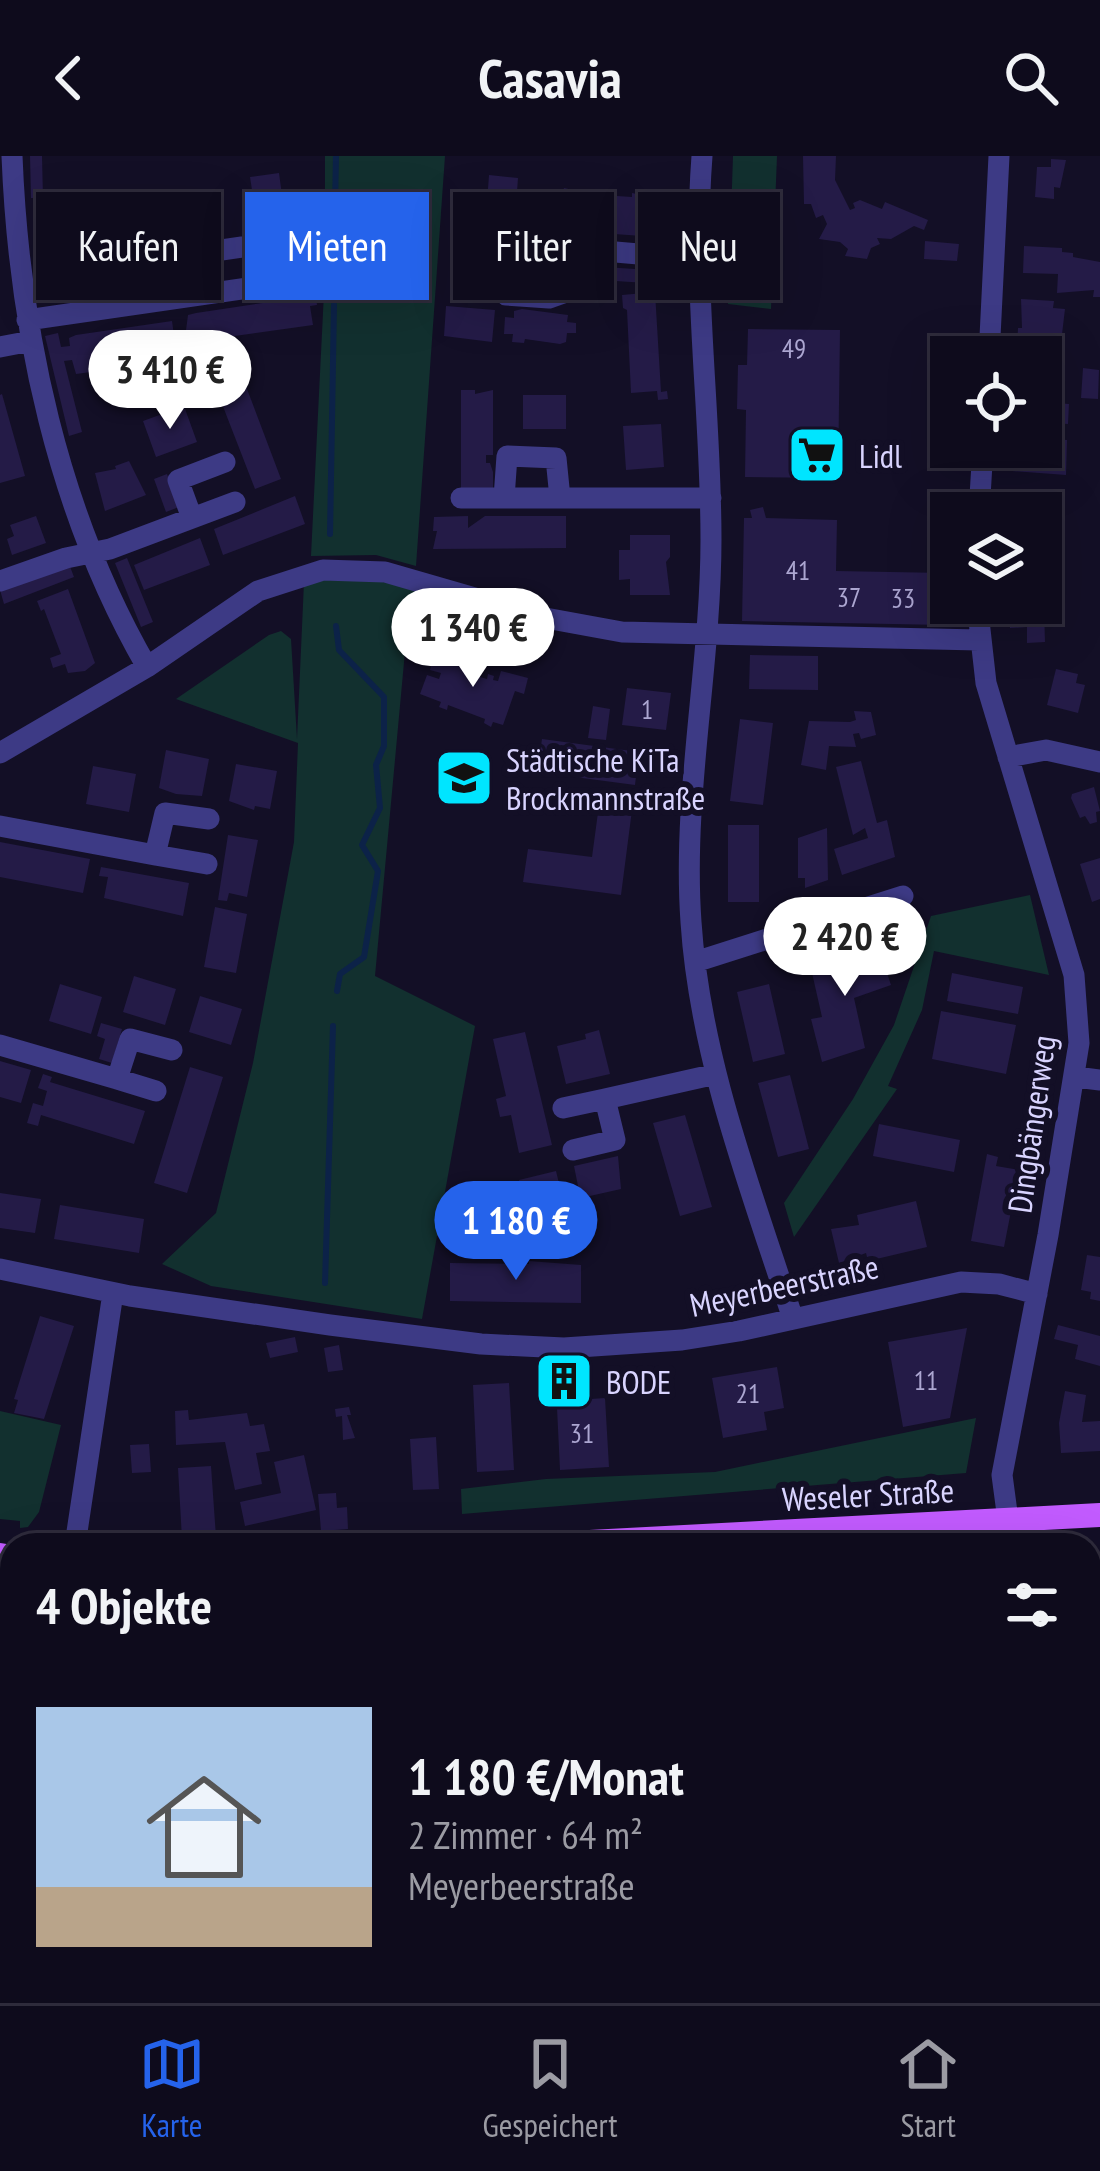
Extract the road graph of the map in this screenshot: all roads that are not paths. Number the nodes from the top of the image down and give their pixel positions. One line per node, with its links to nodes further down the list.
1 (12, 156): 9 (street)
2 (703, 156): 4 (street)
3 (999, 156): 10 (street)
4 (701, 192)
5 (242, 248): 6 (street)
6 (221, 251)
7 (175, 300): 9 (street)
8 (699, 300): 16 (street)
9 (28, 331): 11 (street); 19 (street)
10 (990, 336)
11 (0, 347)
12 (225, 462): 18 (street)
13 (461, 498): 14 (street)
14 (503, 498): 15 (street); 15 (street)
15 (560, 498): 16 (street)
16 (711, 498): 22 (street)
17 (236, 502): 18 (street)
18 (192, 518): 19 (street)
19 (94, 553): 20 (street); 24 (street)
20 (0, 581)
21 (978, 624): 23 (street, Dingbängerweg)
22 (709, 634): 23 (street); 24 (street); 33 (street)
23 (979, 640): 26 (street, Dingbängerweg)
24 (147, 667): 25 (street)
25 (0, 753)
26 (1008, 757): 27 (street); 37 (street, Dingbängerweg)
27 (1100, 762)
28 (209, 819): 30 (street)
29 (0, 826): 30 (street)
30 (155, 855): 31 (street)
31 (207, 864)
32 (904, 896): 33 (street)
33 (695, 962): 36 (street)
34 (0, 1045): 38 (street)
35 (172, 1050): 38 (street)
36 (716, 1074): 41 (street); 47 (street)
37 (1076, 1077): 39 (street); 46 (street, Dingbängerweg)
38 (117, 1079): 40 (street)
39 (1100, 1080)
40 (156, 1091)
41 (605, 1099): 42 (street); 43 (street)
42 (563, 1108)
43 (573, 1150)
44 (0, 1269): 45 (street, Meyerbeerstraße)
45 (112, 1293): 47 (street, Meyerbeerstraße); 50 (street)
46 (1037, 1294): 47 (street, Meyerbeerstraße); 49 (street, Dingbängerweg)
47 (794, 1319)
48 (1100, 1515): 49 (main road, Weseler Straße)
49 (1008, 1520): 51 (main road, Weseler Straße)
50 (77, 1533)
51 (791, 1533)

